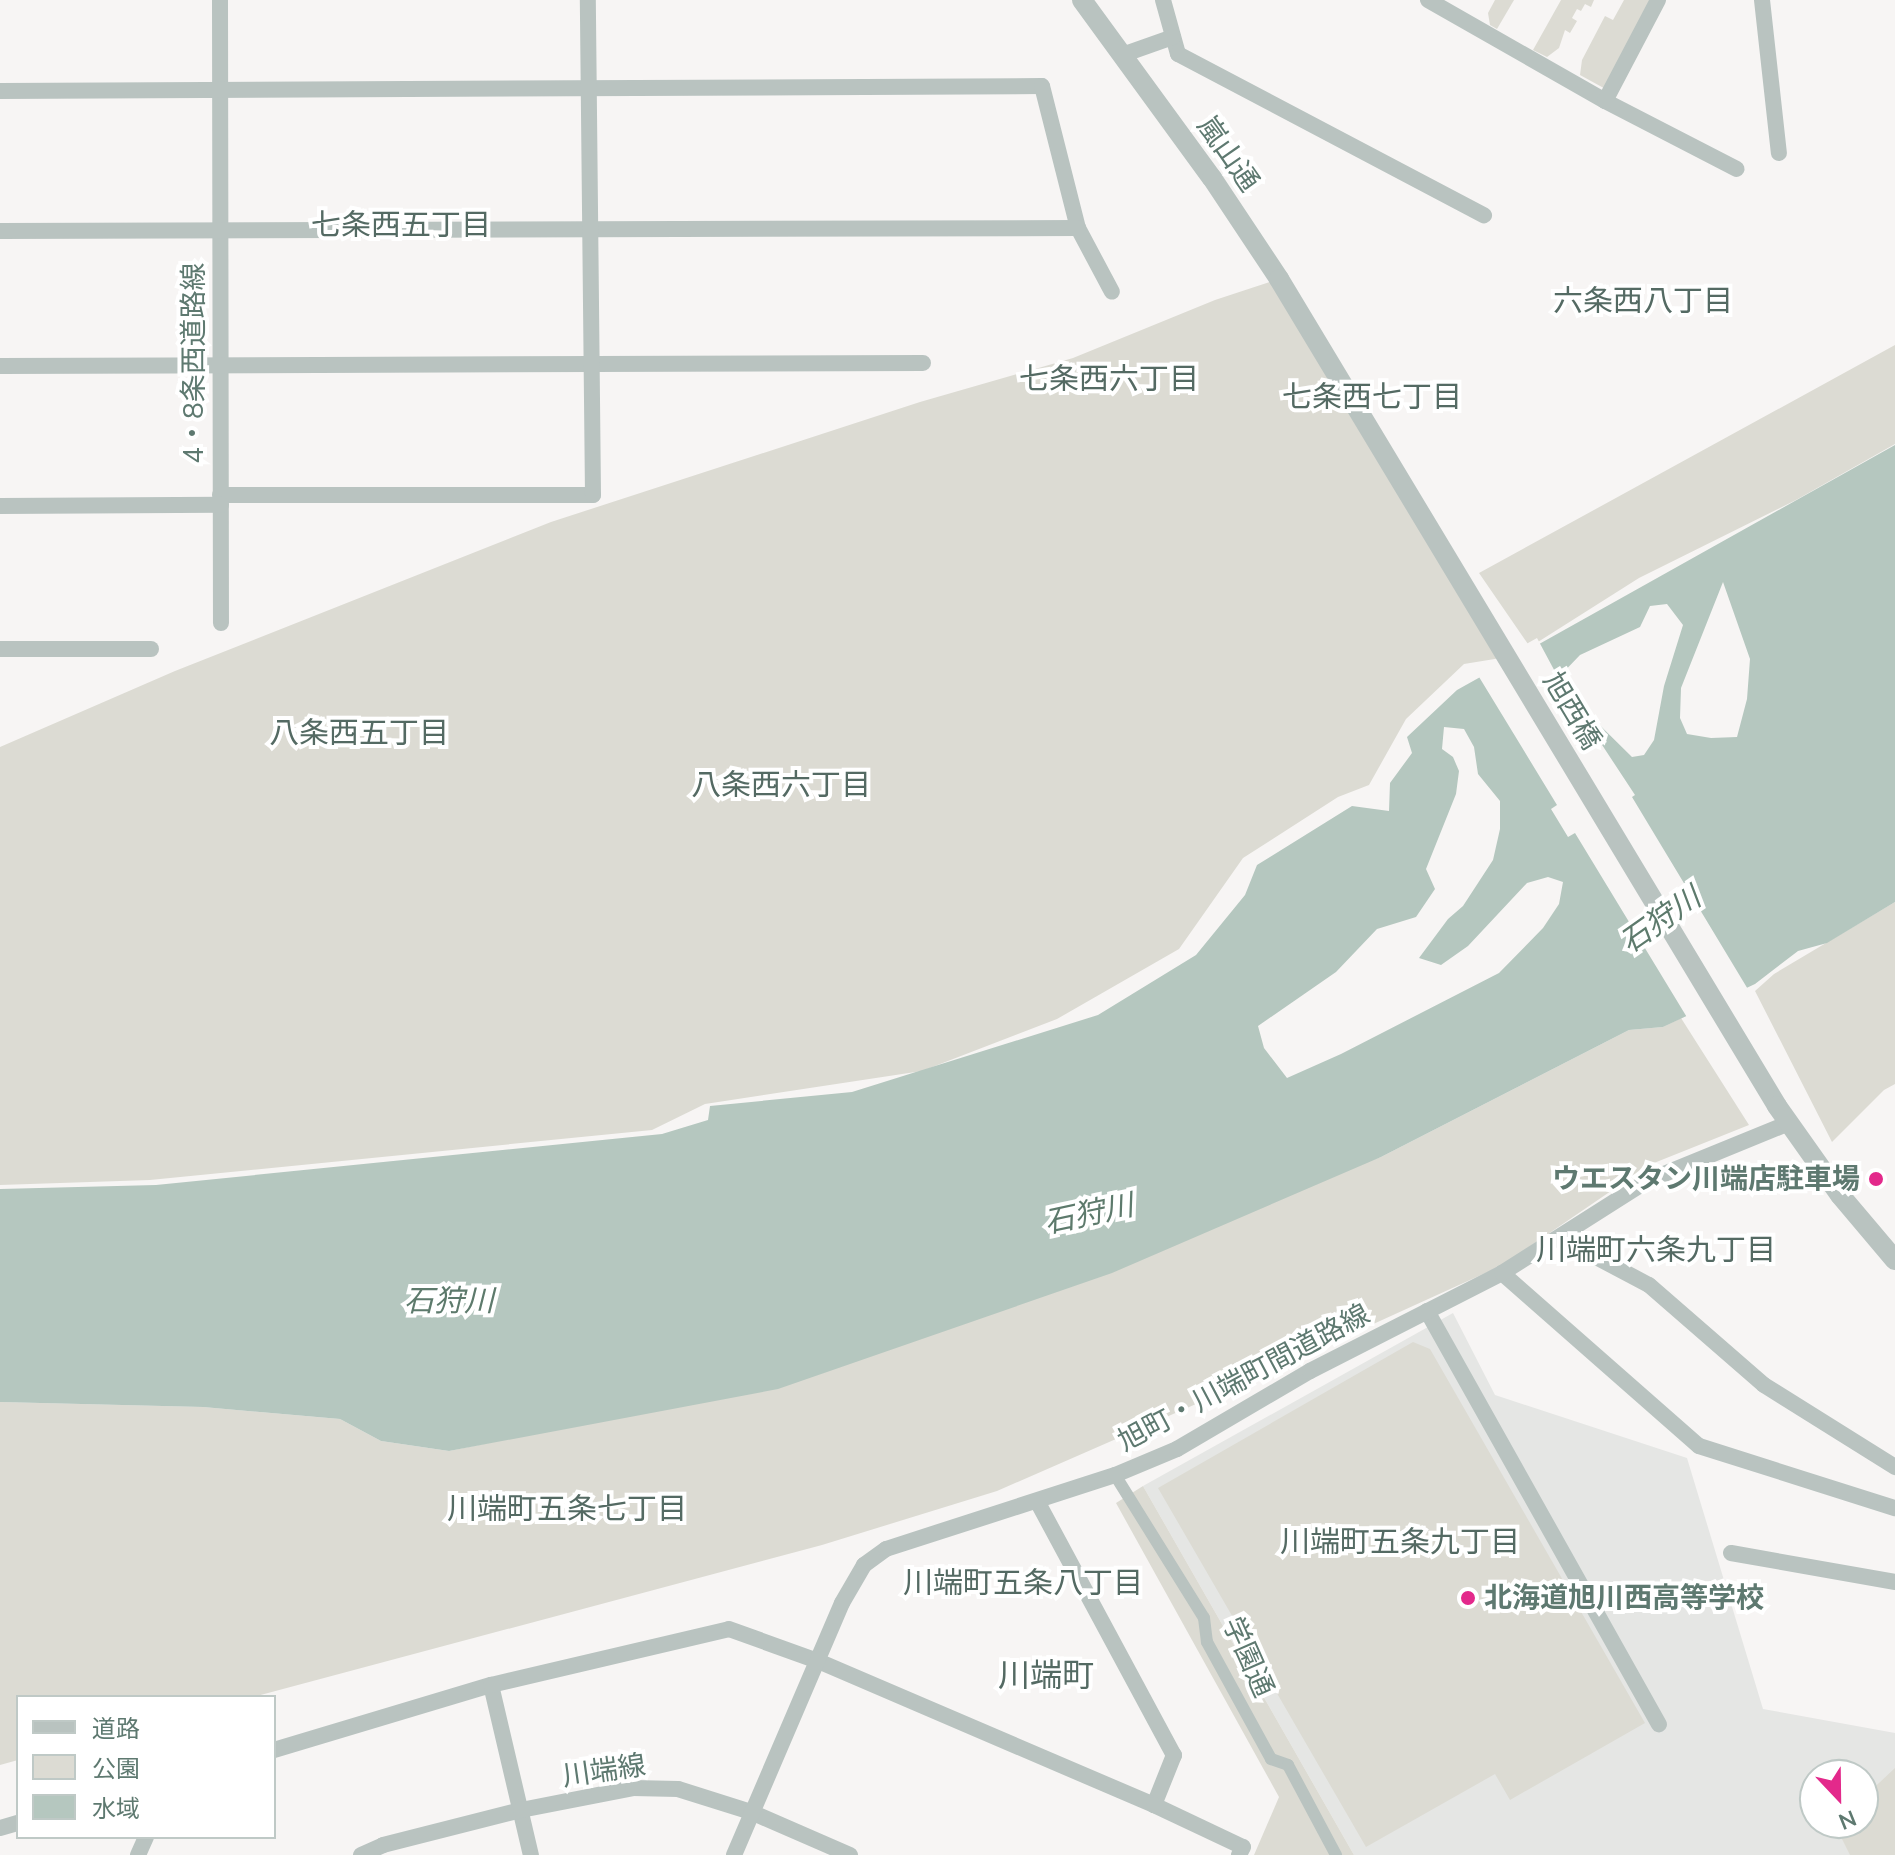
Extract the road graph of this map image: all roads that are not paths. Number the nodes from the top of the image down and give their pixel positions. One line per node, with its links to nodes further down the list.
1 (220, 0): 11 (street, 4・8条西道路線)
2 (588, 0): 10 (street)
3 (1082, 0): 9 (street, 嵐山通)
4 (1163, 0): 8 (street)
5 (1428, 0): 13 (street)
6 (1658, 0): 13 (street)
7 (1762, 0): 14 (street)
8 (1173, 37): 9 (street); 16 (street)
9 (1122, 55): 22 (street, 嵐山通)
10 (588, 88): 11 (street); 17 (street); 18 (street)
11 (220, 90): 12 (street); 19 (street, 4・8条西道路線)
12 (0, 91)
13 (1605, 101): 15 (street)
14 (1779, 153)
15 (1737, 169)
16 (1484, 215)
17 (1078, 228): 18 (street); 21 (street)
18 (589, 229): 19 (street); 24 (street)
19 (220, 230): 20 (street); 25 (street, 4・8条西道路線)
20 (0, 231)
21 (1112, 292)
22 (1319, 346): 32 (street, 旭西橋)
23 (923, 363): 24 (street)
24 (591, 364): 25 (street); 27 (street)
25 (219, 365): 26 (street); 27 (street, 4・8条西道路線)
26 (0, 366)
27 (220, 500): 28 (street, 4・8条西道路線); 29 (street)
28 (0, 506)
29 (221, 623)
30 (0, 649): 31 (street)
31 (151, 649)
32 (1789, 1123): 34 (street); 35 (street, 旭町・川端町間道路線)
33 (1579, 1248): 37 (street)
34 (1895, 1260)
35 (1502, 1273): 36 (street, 旭町・川端町間道路線); 40 (street)
36 (1427, 1311): 38 (street, 旭町・川端町間道路線); 45 (street)
37 (1895, 1467)
38 (1115, 1475): 39 (street, 旭町・川端町間道路線); 55 (street, 学園通)
39 (1037, 1501): 43 (street, 旭町・川端町間道路線); 47 (street)
40 (1895, 1508)
41 (1731, 1553): 42 (street)
42 (1895, 1582)
43 (818, 1661): 44 (street); 47 (street); 49 (street, 旭町・川端町間道路線)
44 (491, 1685): 46 (street); 48 (street)
45 (1659, 1724)
46 (276, 1749)
47 (1154, 1805): 54 (street)
48 (521, 1810): 49 (street, 川端線); 50 (street, 川端線); 51 (street)
49 (751, 1812): 52 (street, 旭町・川端町間道路線); 53 (street, 川端線)
50 (361, 1855)
51 (531, 1855)
52 (734, 1855)
53 (850, 1855)
54 (1239, 1855)
55 (1336, 1855)

